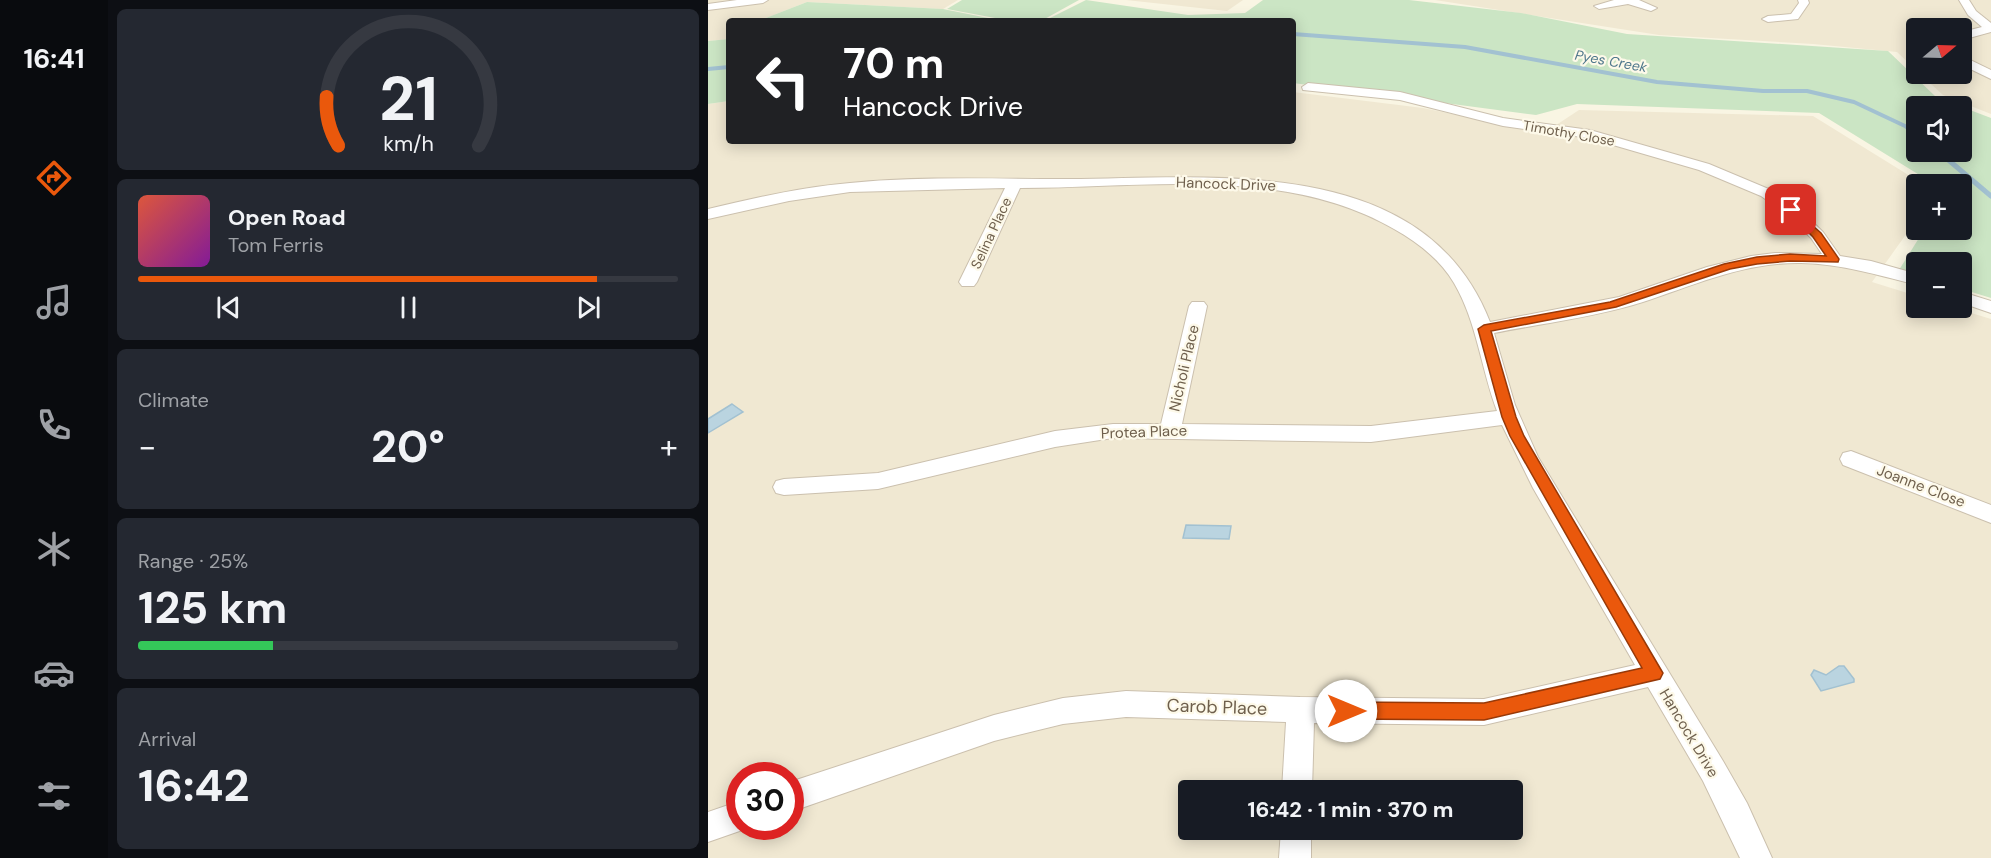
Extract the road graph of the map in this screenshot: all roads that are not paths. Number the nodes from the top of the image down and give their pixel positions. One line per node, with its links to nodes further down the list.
1 (763, 0): 6 (street)
2 (1630, 0): 5 (street); 7 (street)
3 (1803, 0): 8 (street)
4 (1964, 0): 9 (street)
5 (1599, 6)
6 (708, 7)
7 (1651, 8)
8 (1768, 19)
9 (1991, 29): 10 (street)
10 (1972, 34)
11 (1972, 65): 12 (street)
12 (1991, 75)
13 (1308, 87): 16 (street, Timothy Close)
14 (1014, 184): 15 (street, Hancock Drive); 18 (street, Selina Place); 22 (street, Hancock Drive)
15 (708, 214)
16 (1834, 259): 17 (street); 22 (street)
17 (1906, 277)
18 (968, 282)
19 (1972, 300): 21 (street)
20 (1198, 306): 24 (street, Nicholi Place)
21 (1991, 307)
22 (1484, 329): 23 (street, Hancock Drive)
23 (1509, 417): 24 (street, Protea Place); 28 (street, Hancock Drive)
24 (1170, 430): 26 (street, Protea Place)
25 (1851, 459): 27 (street, Joanne Close)
26 (784, 487)
27 (1991, 514)
28 (1654, 673): 29 (street, Carob Place); 36 (street, Hancock Drive)
29 (1300, 710): 30 (street); 31 (street, Carob Place)
30 (1297, 780)
31 (804, 792)
32 (726, 821): 33 (street)
33 (708, 827)
34 (1296, 840): 35 (street)
35 (1295, 858)
36 (1756, 858)

